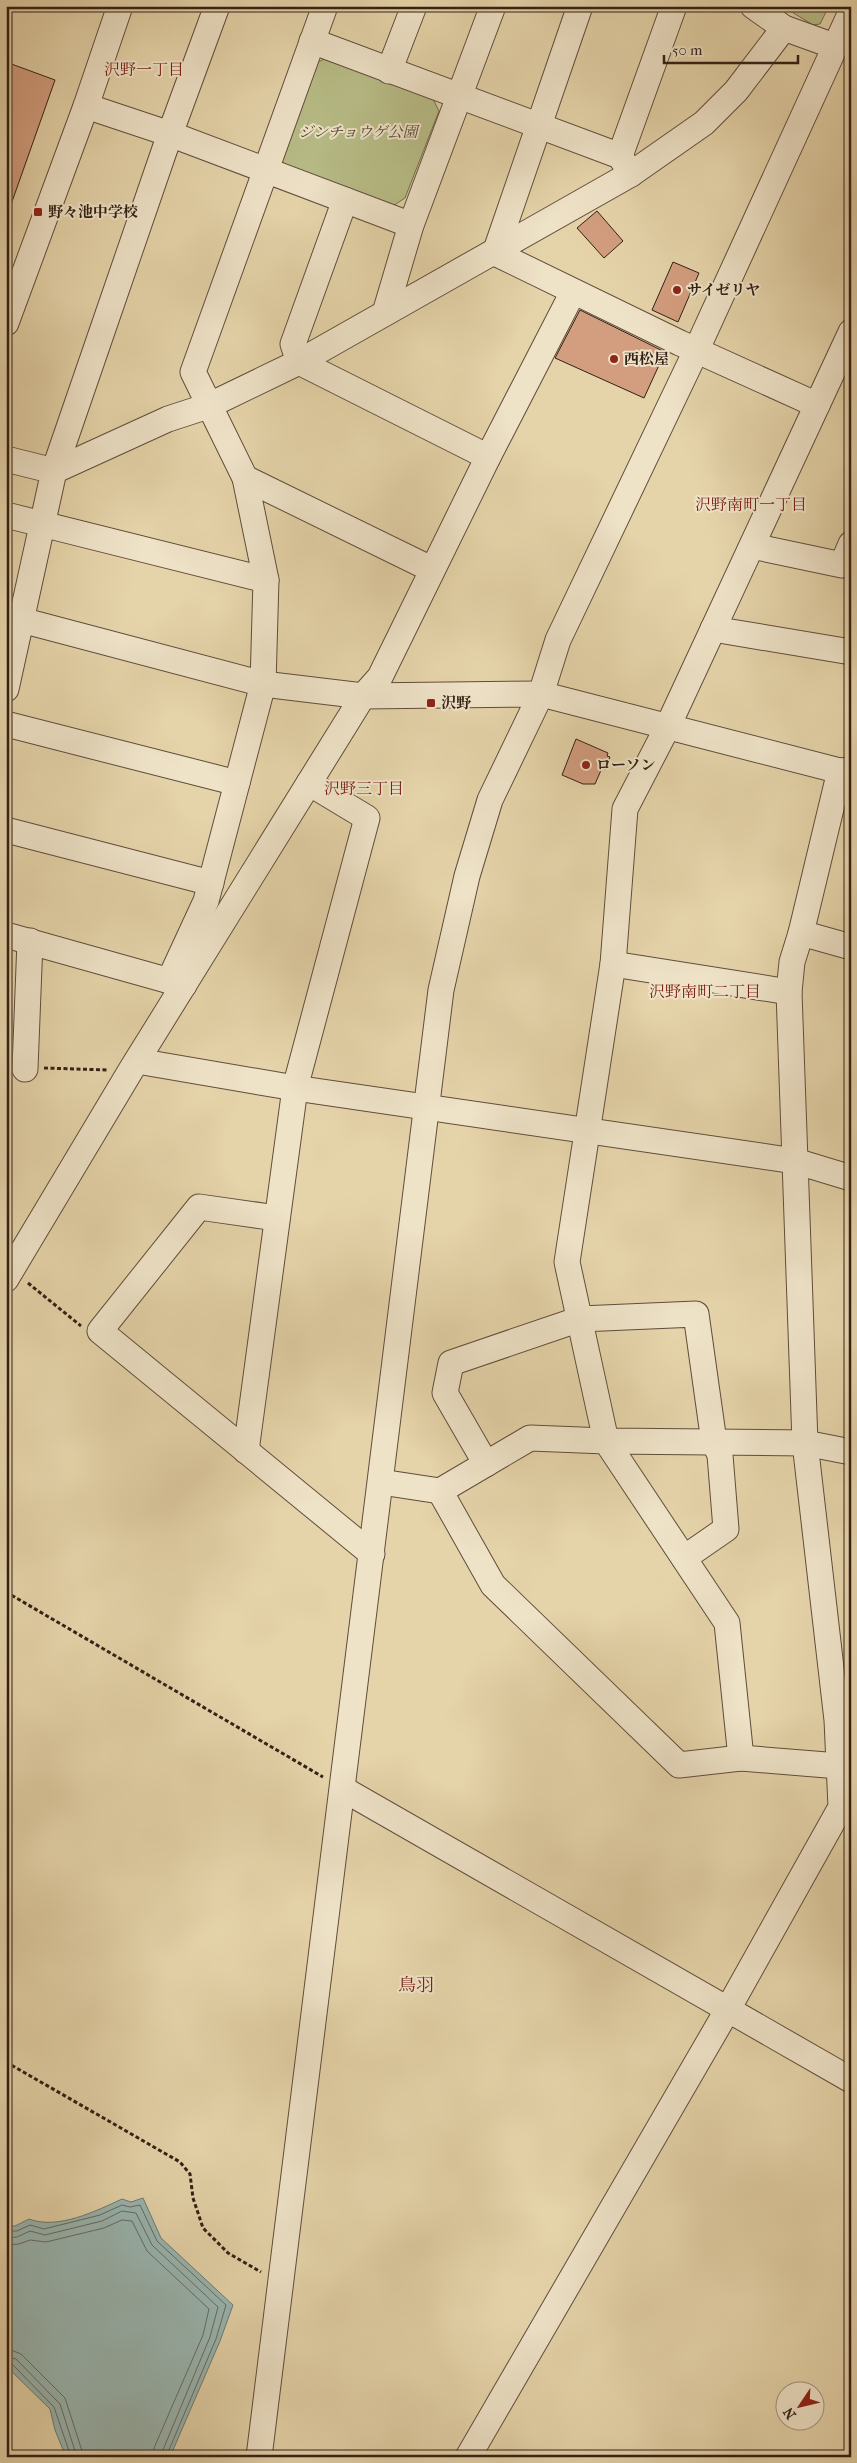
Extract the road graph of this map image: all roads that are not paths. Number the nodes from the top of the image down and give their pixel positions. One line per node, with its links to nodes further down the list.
1 (120, 6): 15 (street)
2 (217, 6): 17 (street)
3 (325, 6): 11 (street)
4 (414, 6): 13 (street)
5 (493, 6): 14 (street)
6 (580, 6): 16 (street)
7 (674, 6): 18 (street)
8 (753, 6): 10 (street)
9 (850, 14): 12 (street)
10 (784, 28): 12 (street); 18 (street)
11 (312, 41): 13 (street); 19 (street)
12 (834, 46): 27 (street)
13 (389, 70): 14 (street)
14 (459, 97): 16 (street); 21 (street)
15 (86, 106): 17 (street); 25 (street)
16 (538, 126): 18 (street); 22 (street)
17 (170, 134): 19 (street); 33 (street)
18 (626, 165): 22 (street)
19 (264, 169): 20 (street); 30 (street)
20 (345, 200): 21 (street); 28 (street)
21 (411, 225): 24 (street)
22 (495, 253): 23 (street); 24 (street)
23 (573, 292): 27 (street); 31 (street)
24 (385, 313): 28 (street)
25 (6, 323)
26 (851, 332): 29 (street)
27 (696, 351): 29 (street); 46 (street)
28 (299, 362): 30 (street); 31 (street)
29 (817, 405): 38 (street)
30 (208, 406): 33 (street); 34 (street)
31 (488, 457): 39 (street)
32 (6, 459): 33 (street)
33 (54, 471): 36 (street)
34 (245, 478): 39 (street); 40 (street)
35 (6, 515): 36 (street)
36 (44, 524): 40 (street); 41 (street)
37 (851, 544): 38 (street)
38 (752, 546): 42 (street)
39 (431, 569): 47 (street)
40 (266, 580): 44 (street)
41 (14, 618): 44 (street); 45 (street)
42 (713, 629): 43 (street); 49 (street)
43 (851, 652)
44 (263, 684): 47 (street); 52 (street)
45 (6, 689)
46 (541, 694): 47 (street); 49 (street); 65 (street)
47 (363, 696): 51 (street)
48 (6, 724): 52 (street)
49 (668, 726): 50 (street); 59 (street)
50 (846, 770): 55 (street)
51 (309, 783): 60 (street); 64 (street)
52 (237, 784): 54 (street)
53 (6, 830): 54 (street)
54 (211, 884): 60 (street)
55 (802, 933): 58 (street); 61 (street)
56 (6, 935): 57 (street)
57 (30, 942): 60 (street); 63 (street)
58 (851, 947)
59 (613, 964): 61 (street); 66 (street)
60 (176, 983): 62 (street)
61 (789, 992): 67 (street)
62 (134, 1065): 64 (street); 70 (street)
63 (25, 1069)
64 (295, 1088): 65 (street); 69 (street)
65 (428, 1108): 66 (street); 78 (street)
66 (587, 1132): 67 (street); 71 (street)
67 (795, 1161): 68 (street); 74 (street)
68 (851, 1178)
69 (277, 1218): 75 (street); 75 (street)
70 (9, 1274)
71 (580, 1319): 72 (street); 73 (street); 77 (street)
72 (606, 1441): 73 (street); 77 (street); 81 (street)
73 (714, 1442): 74 (street); 81 (street)
74 (805, 1443): 76 (street); 82 (street)
75 (246, 1451): 80 (street)
76 (851, 1452)
77 (486, 1464): 79 (street)
78 (381, 1482): 79 (street); 80 (street)
79 (440, 1491): 83 (street)
80 (372, 1554): 85 (street)
81 (684, 1558): 83 (street)
82 (844, 1722): 84 (street)
83 (741, 1758): 84 (street)
84 (839, 1766): 86 (street)
85 (343, 1789): 86 (street); 88 (street)
86 (728, 2009): 87 (street); 89 (street)
87 (851, 2080)
88 (259, 2457)
89 (468, 2457)

